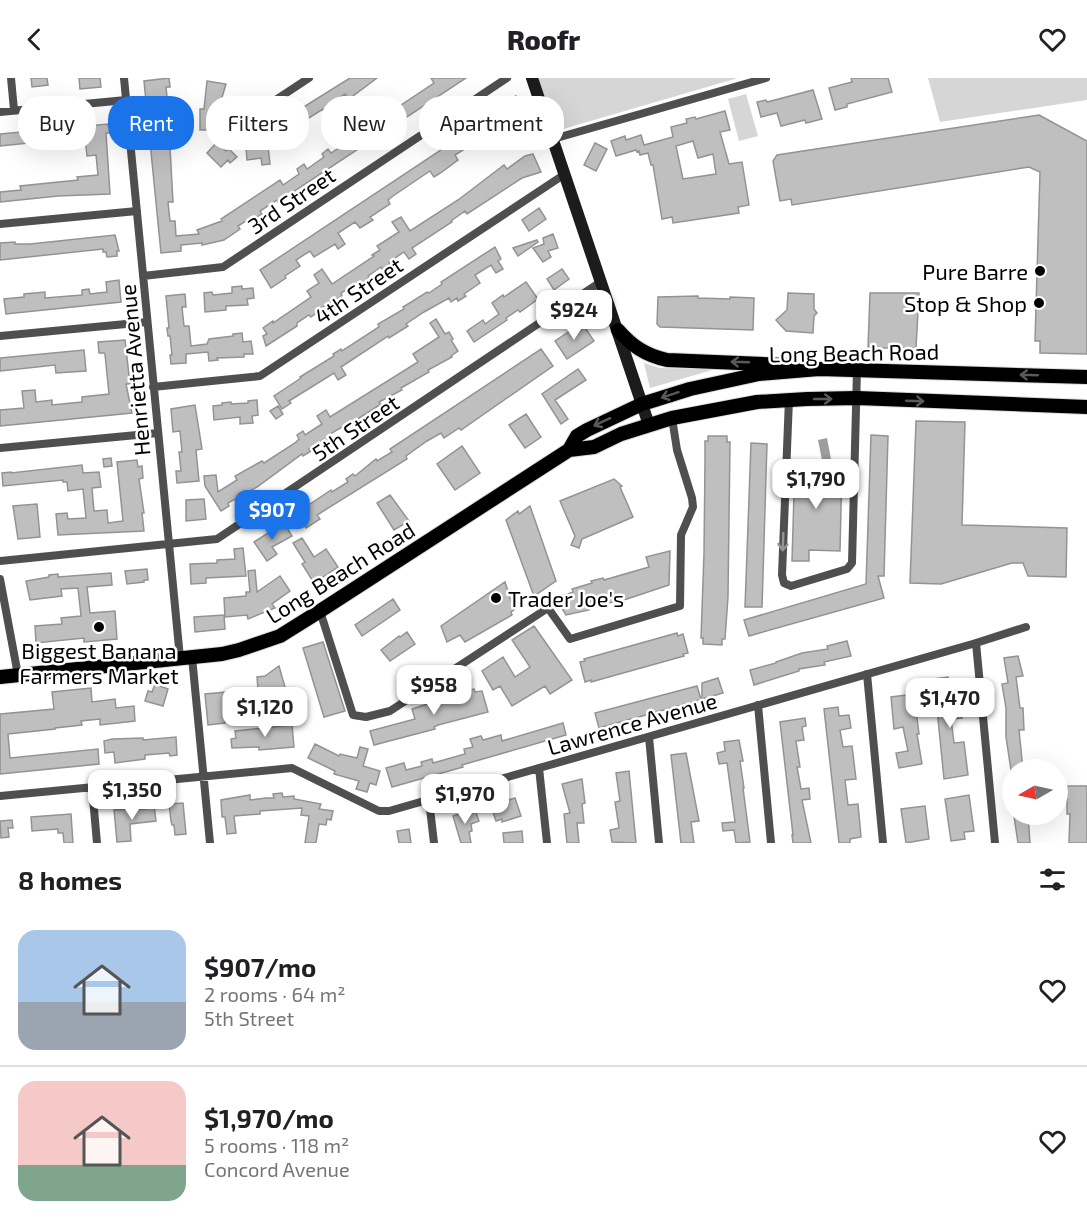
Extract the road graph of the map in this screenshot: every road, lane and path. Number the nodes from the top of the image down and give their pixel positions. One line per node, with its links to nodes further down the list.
1 (11, 78): 11 (street)
2 (124, 78): 7 (street, Henrietta Avenue)
3 (309, 78): 8 (street)
4 (507, 78): 19 (street, 3rd Street)
5 (532, 78): 9 (main road)
6 (766, 78): 13 (street)
7 (126, 96)
8 (282, 96)
9 (538, 96)
10 (108, 102): 11 (street)
11 (14, 110): 12 (street)
12 (0, 112)
13 (564, 136)
14 (131, 150): 17 (street, Henrietta Avenue)
15 (557, 150): 16 (main road)
16 (565, 174): 20 (main road); 27 (street, 4th Street)
17 (137, 211): 18 (street); 19 (street, Henrietta Avenue)
18 (0, 224)
19 (143, 276): 21 (street, Henrietta Avenue)
20 (602, 281): 22 (main road); 37 (street, 5th Street)
21 (147, 322): 23 (street); 27 (street, Henrietta Avenue)
22 (618, 330): 24 (main road, one-way to 22); 30 (main road)
23 (0, 336)
24 (819, 369): 25 (main road, Long Beach Road); 30 (main road, Long Beach Road, one-way to 30)
25 (857, 370): 26 (main road, Long Beach Road, one-way to 25); 28 (street)
26 (1087, 377)
27 (153, 387): 34 (street, Henrietta Avenue)
28 (857, 398): 29 (main road, Long Beach Road, one-way to 28); 29 (street, one-way to 28); 31 (main road, Long Beach Road, one-way to 31)
29 (789, 399): 32 (main road, Long Beach Road)
30 (642, 404): 33 (main road); 36 (main road, Long Beach Road, one-way to 36)
31 (1087, 407)
32 (672, 418): 33 (main road, Long Beach Road); 40 (street)
33 (649, 425): 36 (main road, Long Beach Road)
34 (158, 433): 35 (street); 37 (street, Henrietta Avenue)
35 (0, 448)
36 (570, 450): 40 (main road, Long Beach Road)
37 (169, 545): 38 (street, 5th Street); 43 (street, Henrietta Avenue)
38 (0, 561)
39 (0, 579): 45 (street)
40 (320, 611): 43 (main road, Long Beach Road)
41 (1026, 627): 42 (street, Lawrence Avenue)
42 (976, 643): 44 (street, Lawrence Avenue); 61 (street)
43 (186, 658): 45 (main road, Long Beach Road); 50 (street, Henrietta Avenue)
44 (867, 674): 47 (street, Lawrence Avenue); 60 (street)
45 (18, 675): 46 (main road, Long Beach Road)
46 (0, 677)
47 (758, 705): 48 (street, Lawrence Avenue); 59 (street)
48 (649, 737): 49 (street, Lawrence Avenue); 58 (street)
49 (539, 768): 53 (street, Lawrence Avenue); 57 (street)
50 (203, 777): 51 (street, Lawrence Avenue); 53 (street, Lawrence Avenue); 55 (street, Henrietta Avenue)
51 (92, 788): 52 (street, Lawrence Avenue); 54 (street)
52 (0, 796)
53 (429, 800): 56 (street)
54 (97, 843)
55 (210, 843)
56 (434, 843)
57 (547, 843)
58 (659, 843)
59 (771, 843)
60 (883, 843)
61 (995, 843)

